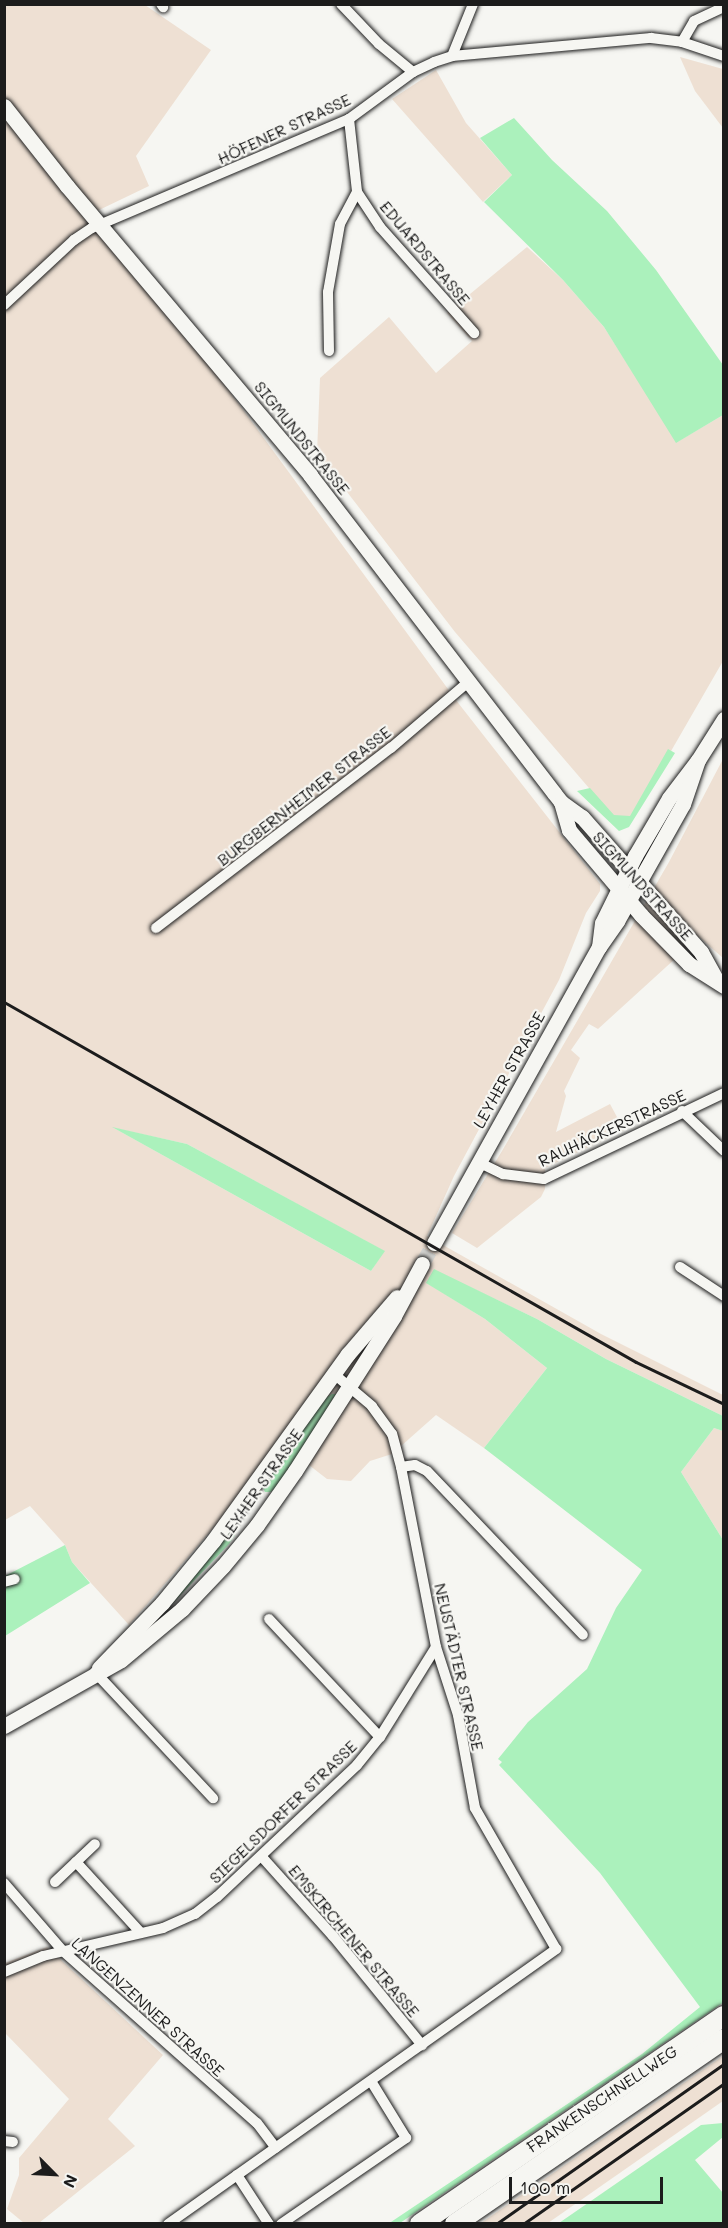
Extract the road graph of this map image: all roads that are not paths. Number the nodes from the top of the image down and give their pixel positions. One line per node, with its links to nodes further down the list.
1 (341, 4): 7 (street)
2 (473, 4): 5 (street)
3 (723, 7): 4 (street)
4 (682, 42): 5 (street, HÖFENER STRASSE); 6 (street, HÖFENER STRASSE)
5 (452, 56): 7 (street, HÖFENER STRASSE)
6 (723, 56)
7 (413, 72): 9 (street, HÖFENER STRASSE)
8 (4, 106): 11 (main road, SIGMUNDSTRASSE)
9 (349, 119): 10 (street, EDUARDSTRASSE); 11 (street, HÖFENER STRASSE)
10 (357, 192): 13 (street, EDUARDSTRASSE); 14 (street)
11 (99, 224): 12 (street, HÖFENER STRASSE); 15 (main road, SIGMUNDSTRASSE)
12 (4, 305)
13 (474, 333)
14 (329, 351)
15 (467, 683): 18 (main road, SIGMUNDSTRASSE); 23 (street, BURGBERNHEIMER STRASSE)
16 (723, 719): 17 (main road, LEYHER STRASSE)
17 (698, 760): 19 (main road, LEYHER STRASSE); 20 (main road, LEYHER STRASSE)
18 (561, 802): 19 (main road, SIGMUNDSTRASSE); 21 (main road, SIGMUNDSTRASSE)
19 (628, 870): 20 (main road, SIGMUNDSTRASSE); 21 (main road, LEYHER STRASSE)
20 (639, 883): 22 (main road, LEYHER STRASSE); 25 (main road, SIGMUNDSTRASSE)
21 (618, 888): 22 (main road, SIGMUNDSTRASSE); 24 (main road, LEYHER STRASSE)
22 (629, 900): 24 (main road, LEYHER STRASSE); 25 (main road, SIGMUNDSTRASSE)
23 (156, 928)
24 (599, 946): 29 (main road, LEYHER STRASSE)
25 (720, 982)
26 (723, 1093): 27 (street, RAUHÄCKERSTRASSE)
27 (682, 1111): 28 (street); 29 (street, RAUHÄCKERSTRASSE)
28 (723, 1151)
29 (478, 1162): 30 (main road, LEYHER STRASSE)
30 (434, 1243)
31 (422, 1264): 33 (main road, LEYHER STRASSE)
32 (680, 1266): 34 (street)
33 (414, 1278): 35 (main road, LEYHER STRASSE); 36 (main road, LEYHER STRASSE)
34 (723, 1296)
35 (334, 1374): 36 (street, NEUSTÄDTER STRASSE); 41 (main road, LEYHER STRASSE)
36 (349, 1387): 37 (street, NEUSTÄDTER STRASSE); 41 (main road, LEYHER STRASSE)
37 (401, 1467): 39 (street); 40 (street, NEUSTÄDTER STRASSE)
38 (269, 1619): 43 (street)
39 (583, 1635)
40 (436, 1647): 43 (street, SIEGELSDORFER STRASSE); 55 (street, NEUSTÄDTER STRASSE)
41 (95, 1672): 42 (main road, LEYHER STRASSE); 44 (street)
42 (4, 1726)
43 (380, 1737): 46 (street, SIEGELSDORFER STRASSE)
44 (213, 1797)
45 (95, 1844): 47 (street)
46 (262, 1857): 50 (street, SIEGELSDORFER STRASSE); 55 (street, EMSKIRCHENER STRASSE)
47 (76, 1862): 48 (street); 50 (street)
48 (55, 1882)
49 (4, 1883): 51 (street, LANGENZENNER STRASSE)
50 (141, 1933): 51 (street, SIEGELSDORFER STRASSE)
51 (63, 1951): 52 (street, SIEGELSDORFER STRASSE); 57 (street, LANGENZENNER STRASSE)
52 (4, 1972)
53 (723, 2016): 62 (highway, FRANKENSCHNELLWEG)
54 (723, 2039): 63 (highway, FRANKENSCHNELLWEG)
55 (422, 2045): 56 (street, NEUSTÄDTER STRASSE)
56 (371, 2081): 57 (street, NEUSTÄDTER STRASSE); 61 (street)
57 (276, 2148): 58 (street, NEUSTÄDTER STRASSE)
58 (237, 2175): 59 (street, NEUSTÄDTER STRASSE); 60 (street)
59 (168, 2223)
60 (269, 2223)
61 (281, 2223)
62 (420, 2223)
63 (455, 2223)

